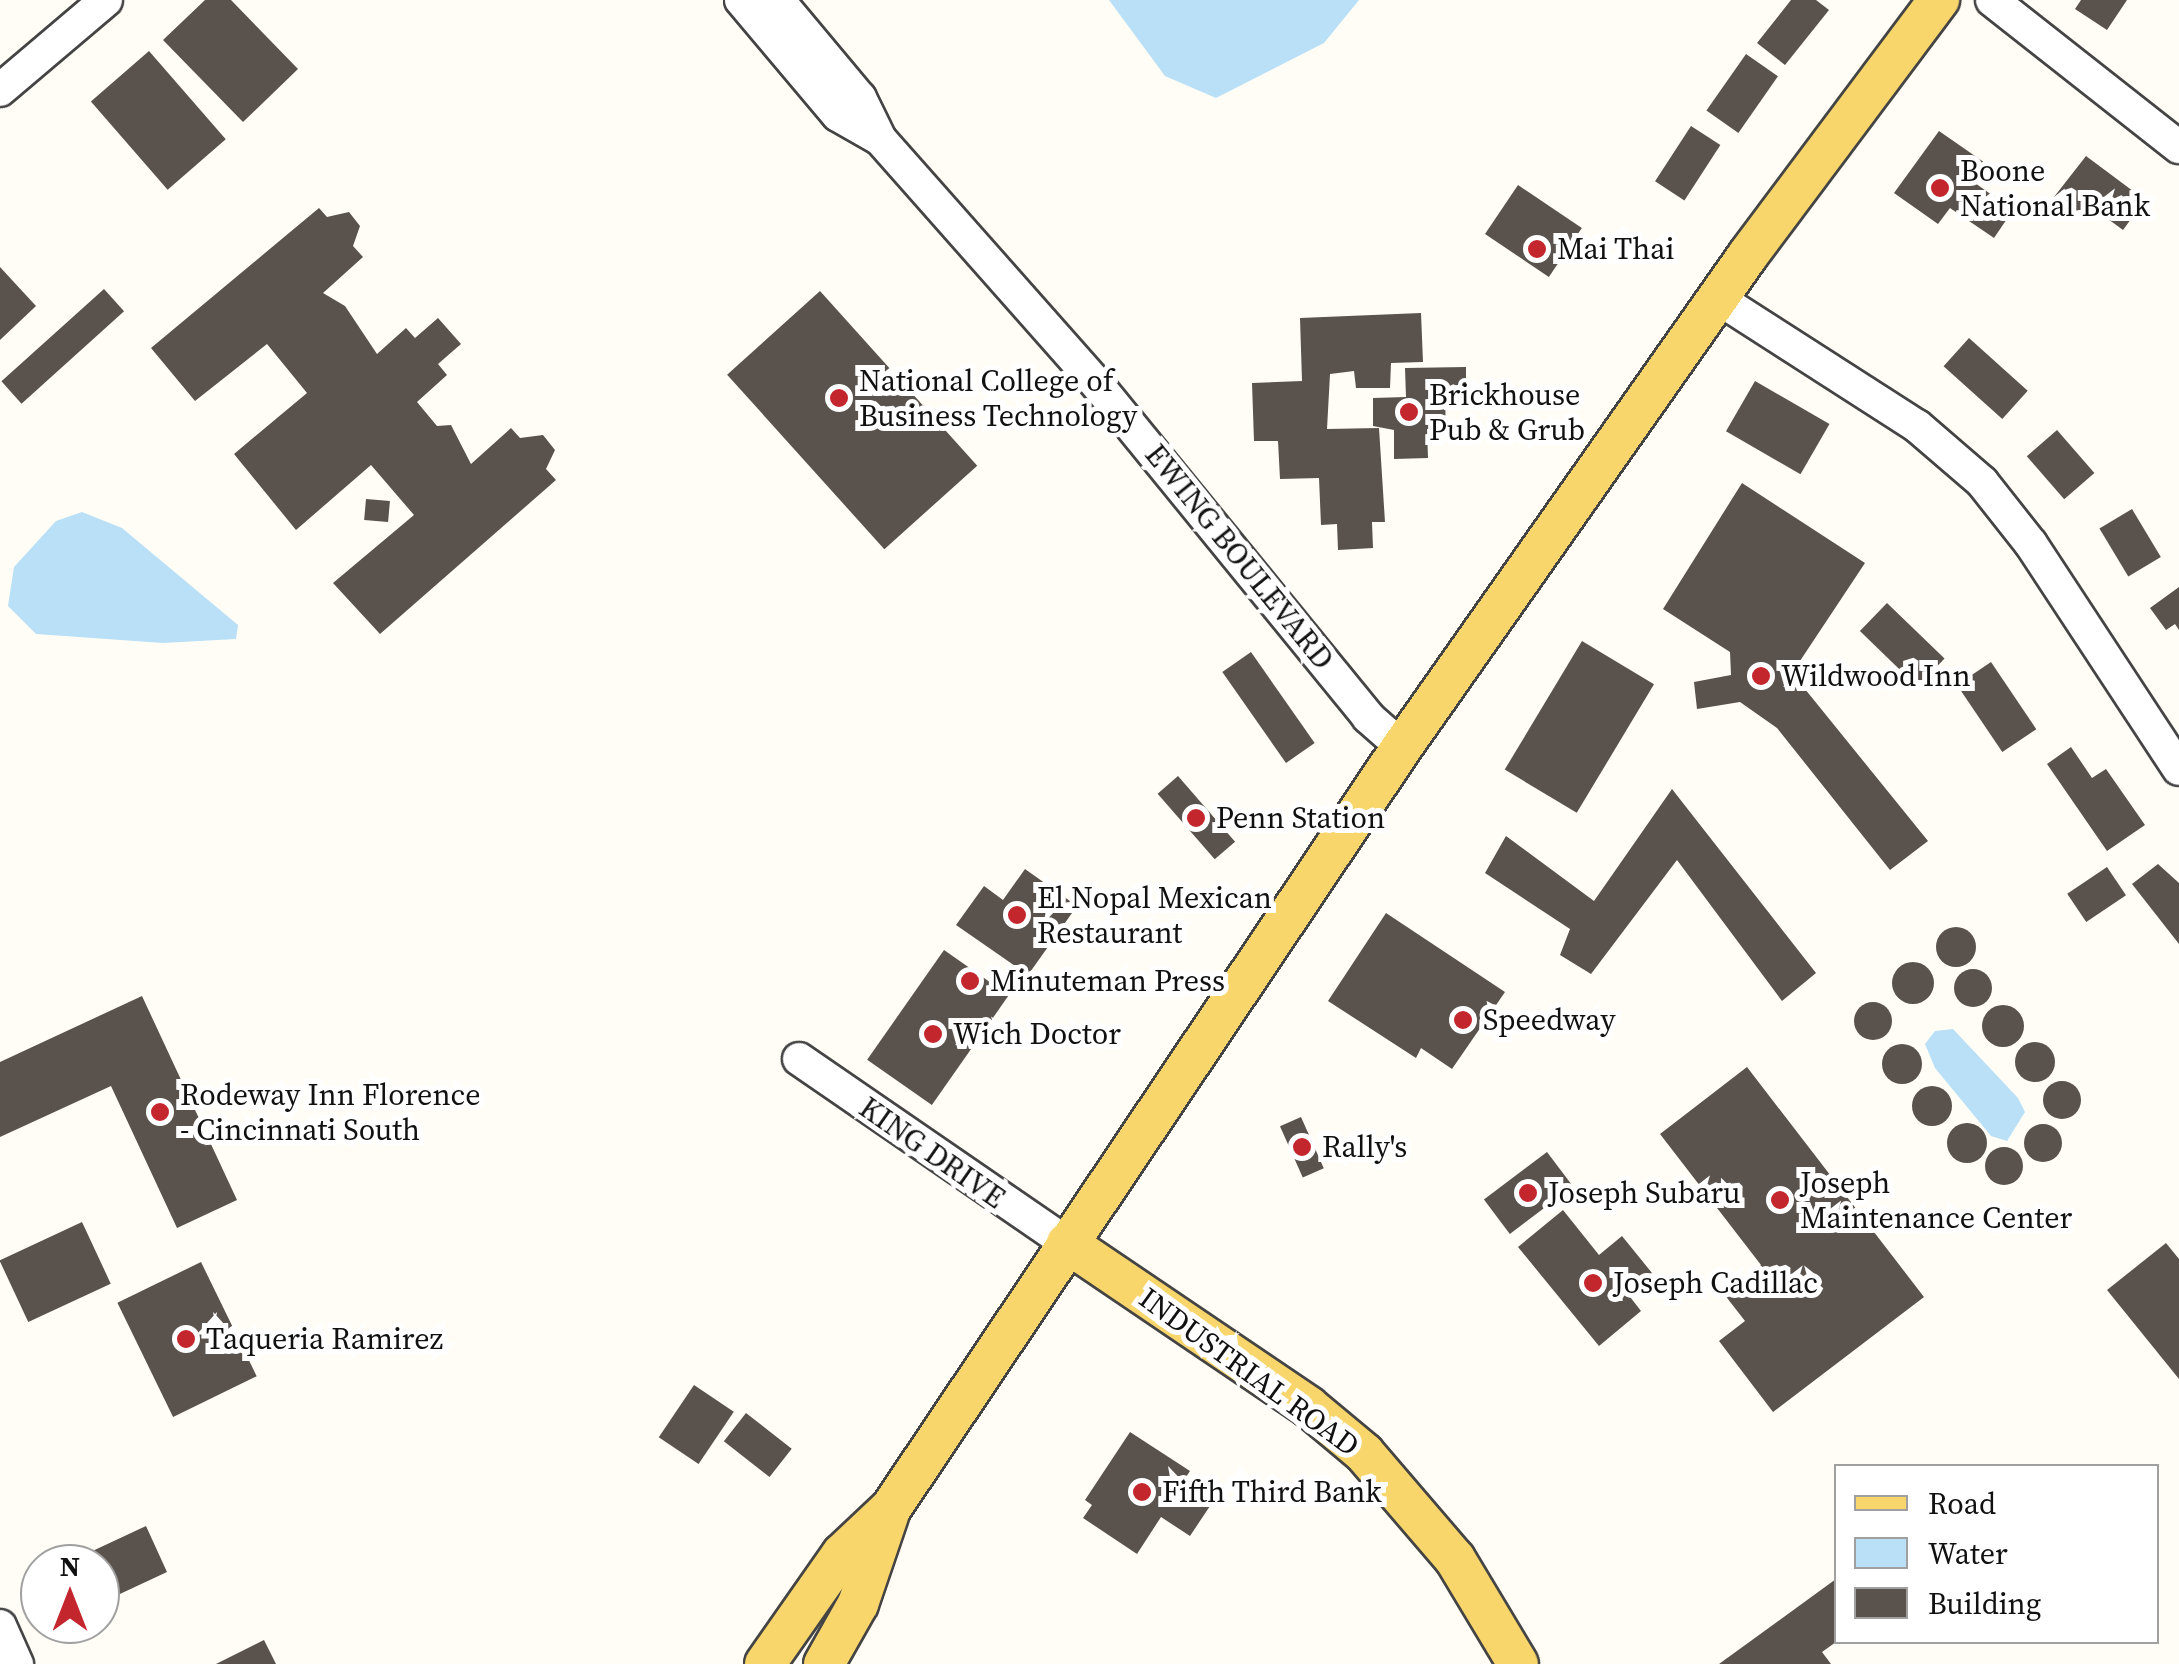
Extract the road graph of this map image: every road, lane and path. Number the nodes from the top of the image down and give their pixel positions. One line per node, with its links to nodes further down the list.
1 (106, 0): 6 (street)
2 (741, 0): 7 (street, EWING BOULEVARD)
3 (778, 0): 7 (street, EWING BOULEVARD)
4 (1940, 0): 9 (main road)
5 (1992, 0): 8 (street)
6 (0, 90)
7 (880, 139): 10 (street, EWING BOULEVARD)
8 (2179, 147)
9 (1718, 299): 10 (main road); 11 (street)
10 (1402, 747): 13 (main road)
11 (2179, 769)
12 (799, 1059): 13 (street, KING DRIVE)
13 (1067, 1243): 14 (main road); 19 (main road, INDUSTRIAL ROAD)
14 (891, 1508): 17 (main road); 18 (main road)
15 (0, 1626): 16 (street)
16 (17, 1664)
17 (765, 1664)
18 (824, 1664)
19 (1518, 1664)

